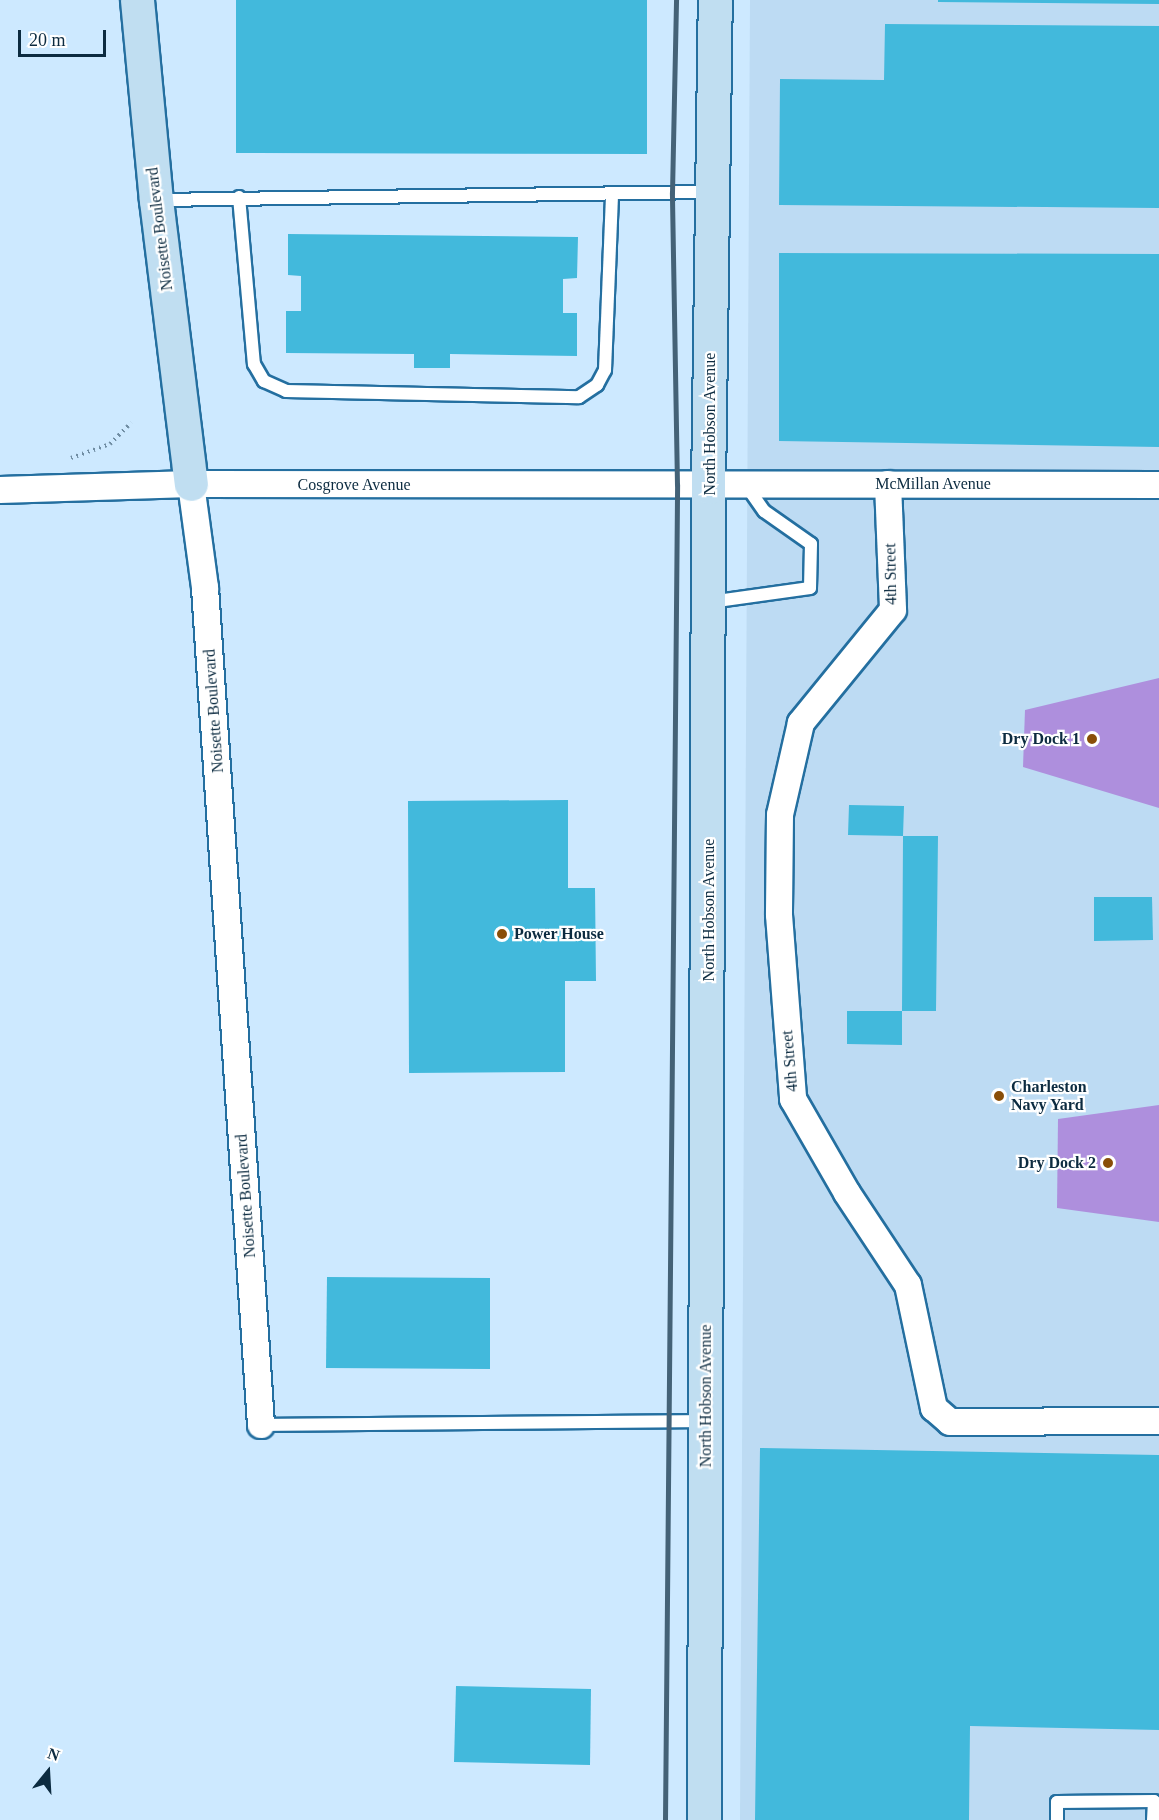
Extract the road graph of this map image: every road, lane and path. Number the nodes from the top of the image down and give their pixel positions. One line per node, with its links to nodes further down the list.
1 (137, 0): 6 (street, Noisette Boulevard)
2 (715, 0): 3 (street, North Hobson Avenue)
3 (713, 192): 4 (lane); 13 (street, North Hobson Avenue)
4 (612, 194): 5 (lane); 5 (lane)
5 (239, 197): 6 (lane)
6 (156, 200): 10 (street, Noisette Boulevard)
7 (131, 423): 8 (path)
8 (67, 459)
9 (744, 482): 11 (street, McMillan Avenue); 13 (street, McMillan Avenue); 15 (lane)
10 (191, 484): 13 (street, Cosgrove Avenue); 14 (street, Cosgrove Avenue); 18 (street, Noisette Boulevard)
11 (888, 484): 12 (street, McMillan Avenue); 17 (street, 4th Street)
12 (1159, 485)
13 (708, 487): 15 (street, North Hobson Avenue)
14 (0, 490)
15 (710, 602): 16 (street, North Hobson Avenue)
16 (706, 1421): 18 (lane); 19 (street, North Hobson Avenue)
17 (1159, 1421)
18 (261, 1425)
19 (704, 1820)
20 (1058, 1820): 21 (lane)
21 (1153, 1820)

